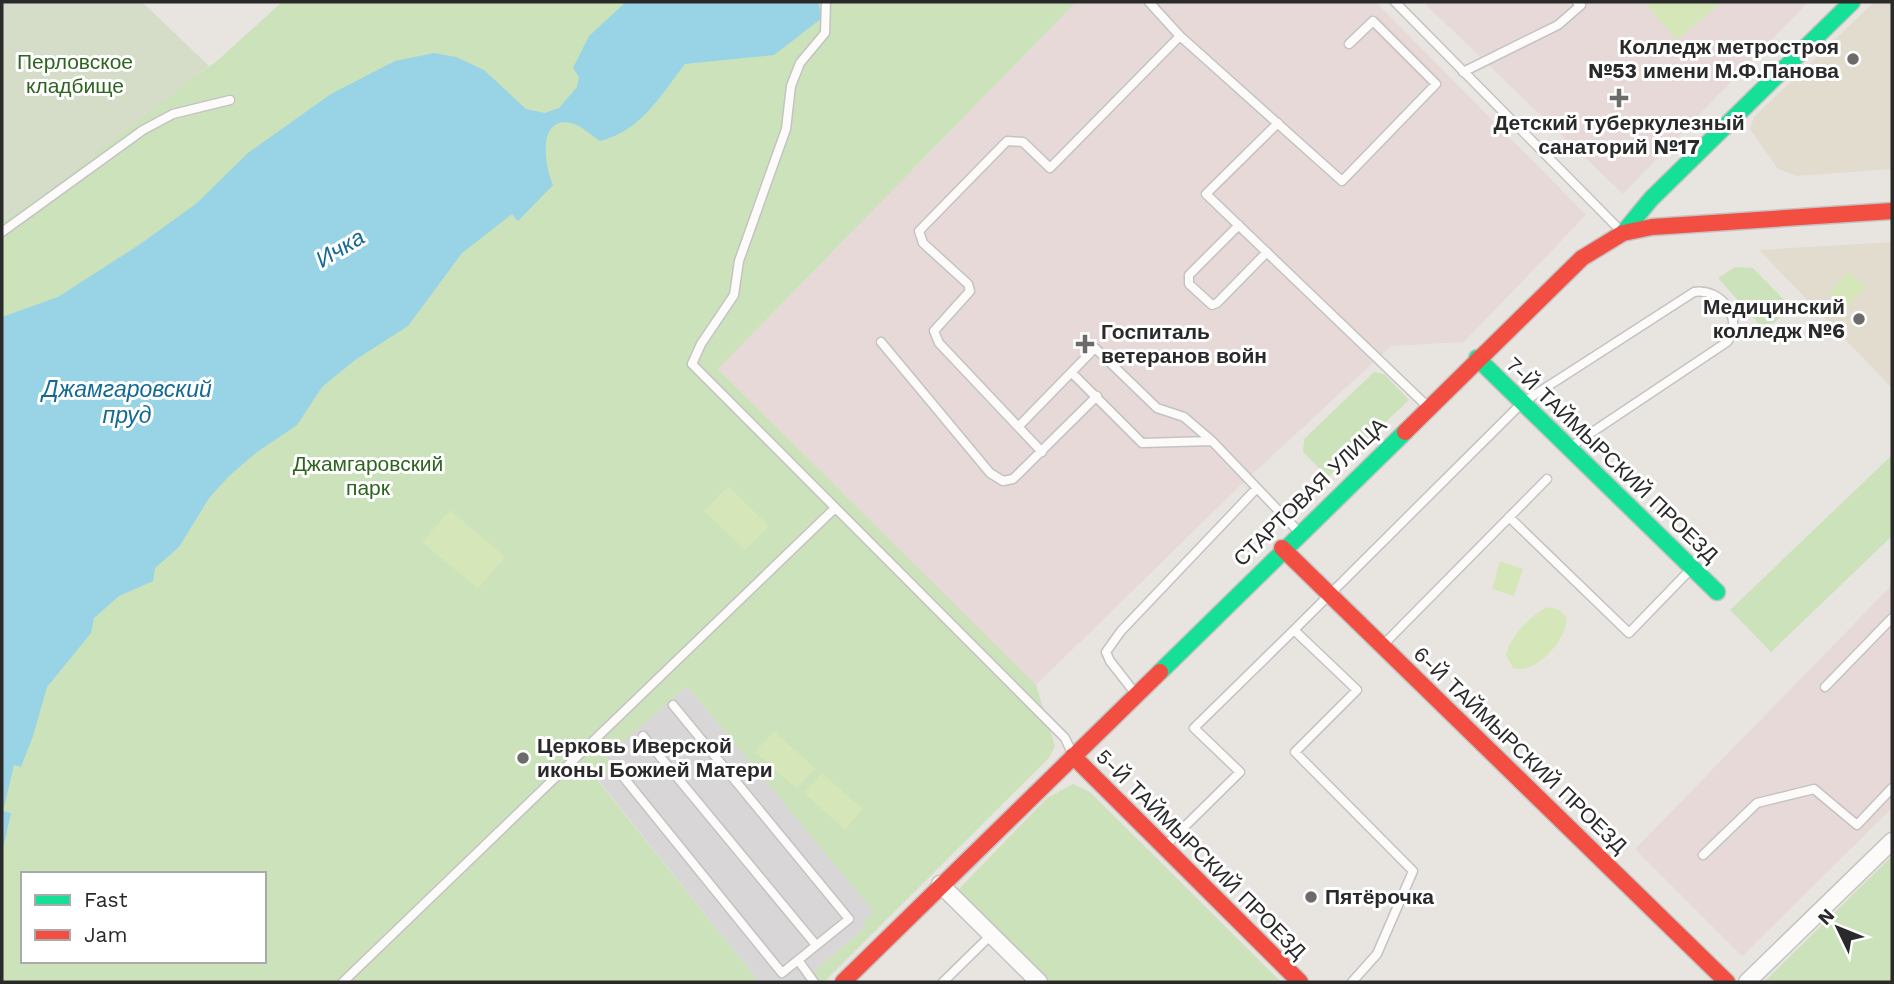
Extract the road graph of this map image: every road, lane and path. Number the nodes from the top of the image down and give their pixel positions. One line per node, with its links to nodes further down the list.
1 (826, 2): 28 (lane)
2 (1149, 2): 6 (lane)
3 (1395, 2): 8 (lane)
4 (1852, 2): 14 (street)
5 (1581, 3): 8 (lane)
6 (1180, 36): 10 (lane); 22 (lane)
7 (1349, 44): 10 (lane)
8 (1463, 72): 14 (lane)
9 (230, 100): 13 (lane)
10 (1278, 123): 12 (lane)
11 (1892, 211): 14 (street, СТАРТОВАЯ УЛИЦА)
12 (1239, 225): 15 (lane); 15 (lane)
13 (2, 232)
14 (1623, 233): 17 (street, СТАРТОВАЯ УЛИЦА)
15 (1267, 252): 21 (lane)
16 (881, 342): 25 (lane)
17 (1477, 358): 20 (street, 7-Й ТАЙМЫРСКИЙ ПРОЕЗД); 21 (street, СТАРТОВАЯ УЛИЦА)
18 (1072, 373): 19 (lane); 22 (lane); 23 (lane)
19 (1097, 396): 23 (lane); 25 (lane)
20 (1522, 403): 24 (street, 7-Й ТАЙМЫРСКИЙ ПРОЕЗД); 24 (lane); 33 (lane)
21 (1427, 406): 30 (street, СТАРТОВАЯ УЛИЦА)
22 (1019, 426): 25 (lane)
23 (1212, 441): 27 (lane)
24 (1568, 448): 32 (street, 7-Й ТАЙМЫРСКИЙ ПРОЕЗД)
25 (1042, 452)
26 (1547, 479): 29 (lane)
27 (1256, 489): 30 (lane); 39 (lane)
28 (835, 509): 42 (lane); 52 (lane)
29 (1509, 517): 32 (lane); 37 (lane)
30 (1299, 532): 31 (street, СТАРТОВАЯ УЛИЦА)
31 (1282, 548): 33 (street, 6-Й ТАЙМЫРСКИЙ ПРОЕЗД); 39 (street, СТАРТОВАЯ УЛИЦА)
32 (1692, 568): 34 (street, 7-Й ТАЙМЫРСКИЙ ПРОЕЗД)
33 (1328, 592): 36 (lane); 37 (street, 6-Й ТАЙМЫРСКИЙ ПРОЕЗД)
34 (1717, 592)
35 (1892, 618): 38 (lane)
36 (1294, 630): 46 (lane); 58 (lane)
37 (1382, 645): 59 (street, 6-Й ТАЙМЫРСКИЙ ПРОЕЗД)
38 (1825, 687)
39 (1135, 693): 42 (street, СТАРТОВАЯ УЛИЦА)
40 (673, 705): 50 (lane)
41 (643, 736): 50 (lane)
42 (1073, 756): 46 (street, 5-Й ТАЙМЫРСКИЙ ПРОЕЗД); 48 (street, СТАРТОВАЯ УЛИЦА)
43 (616, 768): 51 (lane)
44 (1892, 788): 47 (lane)
45 (1892, 841): 60 (street)
46 (1164, 847): 57 (street, 5-Й ТАЙМЫРСКИЙ ПРОЕЗД)
47 (1703, 855)
48 (940, 884): 49 (street); 54 (street, СТАРТОВАЯ УЛИЦА)
49 (992, 934): 55 (lane); 56 (street)
50 (816, 945): 51 (lane)
51 (797, 961): 53 (lane)
52 (344, 982)
53 (814, 982)
54 (843, 982)
55 (943, 982)
56 (1039, 982)
57 (1300, 982)
58 (1352, 982)
59 (1727, 982)
60 (1747, 982)

